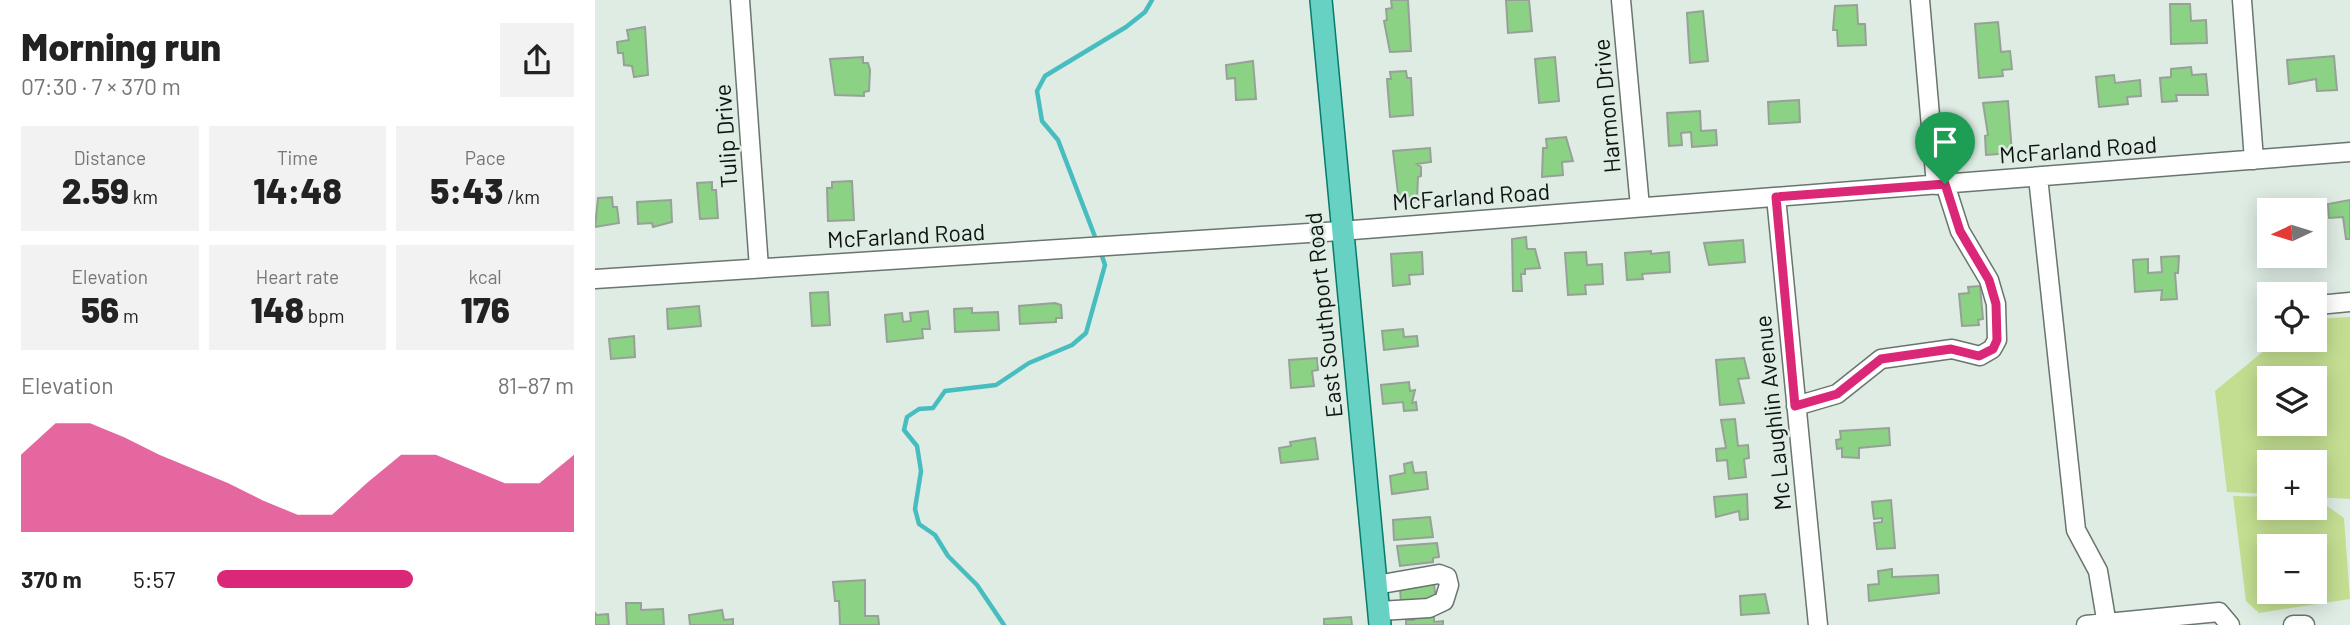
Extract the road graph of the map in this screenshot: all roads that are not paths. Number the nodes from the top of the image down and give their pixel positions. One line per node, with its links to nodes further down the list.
1 (740, 0): 13 (street, Tulip Drive)
2 (1321, 0): 12 (main road, East Southport Road)
3 (1621, 0): 11 (street, Harmon Drive)
4 (1920, 0): 9 (street)
5 (2242, 0): 7 (street)
6 (2350, 152): 7 (street, McFarland Road)
7 (2254, 160): 8 (street, McFarland Road)
8 (2038, 177): 9 (street, McFarland Road); 20 (street)
9 (1940, 184): 10 (street, McFarland Road); 17 (street)
10 (1776, 197): 11 (street, McFarland Road); 17 (street, Mc Laughlin Avenue)
11 (1640, 207): 12 (street, McFarland Road)
12 (1340, 231): 13 (street, McFarland Road); 18 (main road, East Southport Road)
13 (759, 268): 14 (street, McFarland Road)
14 (595, 279)
15 (2350, 302): 16 (street)
16 (2327, 304)
17 (1795, 406): 21 (street, Mc Laughlin Avenue)
18 (1376, 585): 19 (main road, East Southport Road); 19 (street)
19 (1380, 618)
20 (2107, 624): 22 (street); 23 (street)
21 (1818, 625)
22 (2087, 625)
23 (2230, 625)
24 (2293, 625): 25 (street)
25 (2305, 625)

